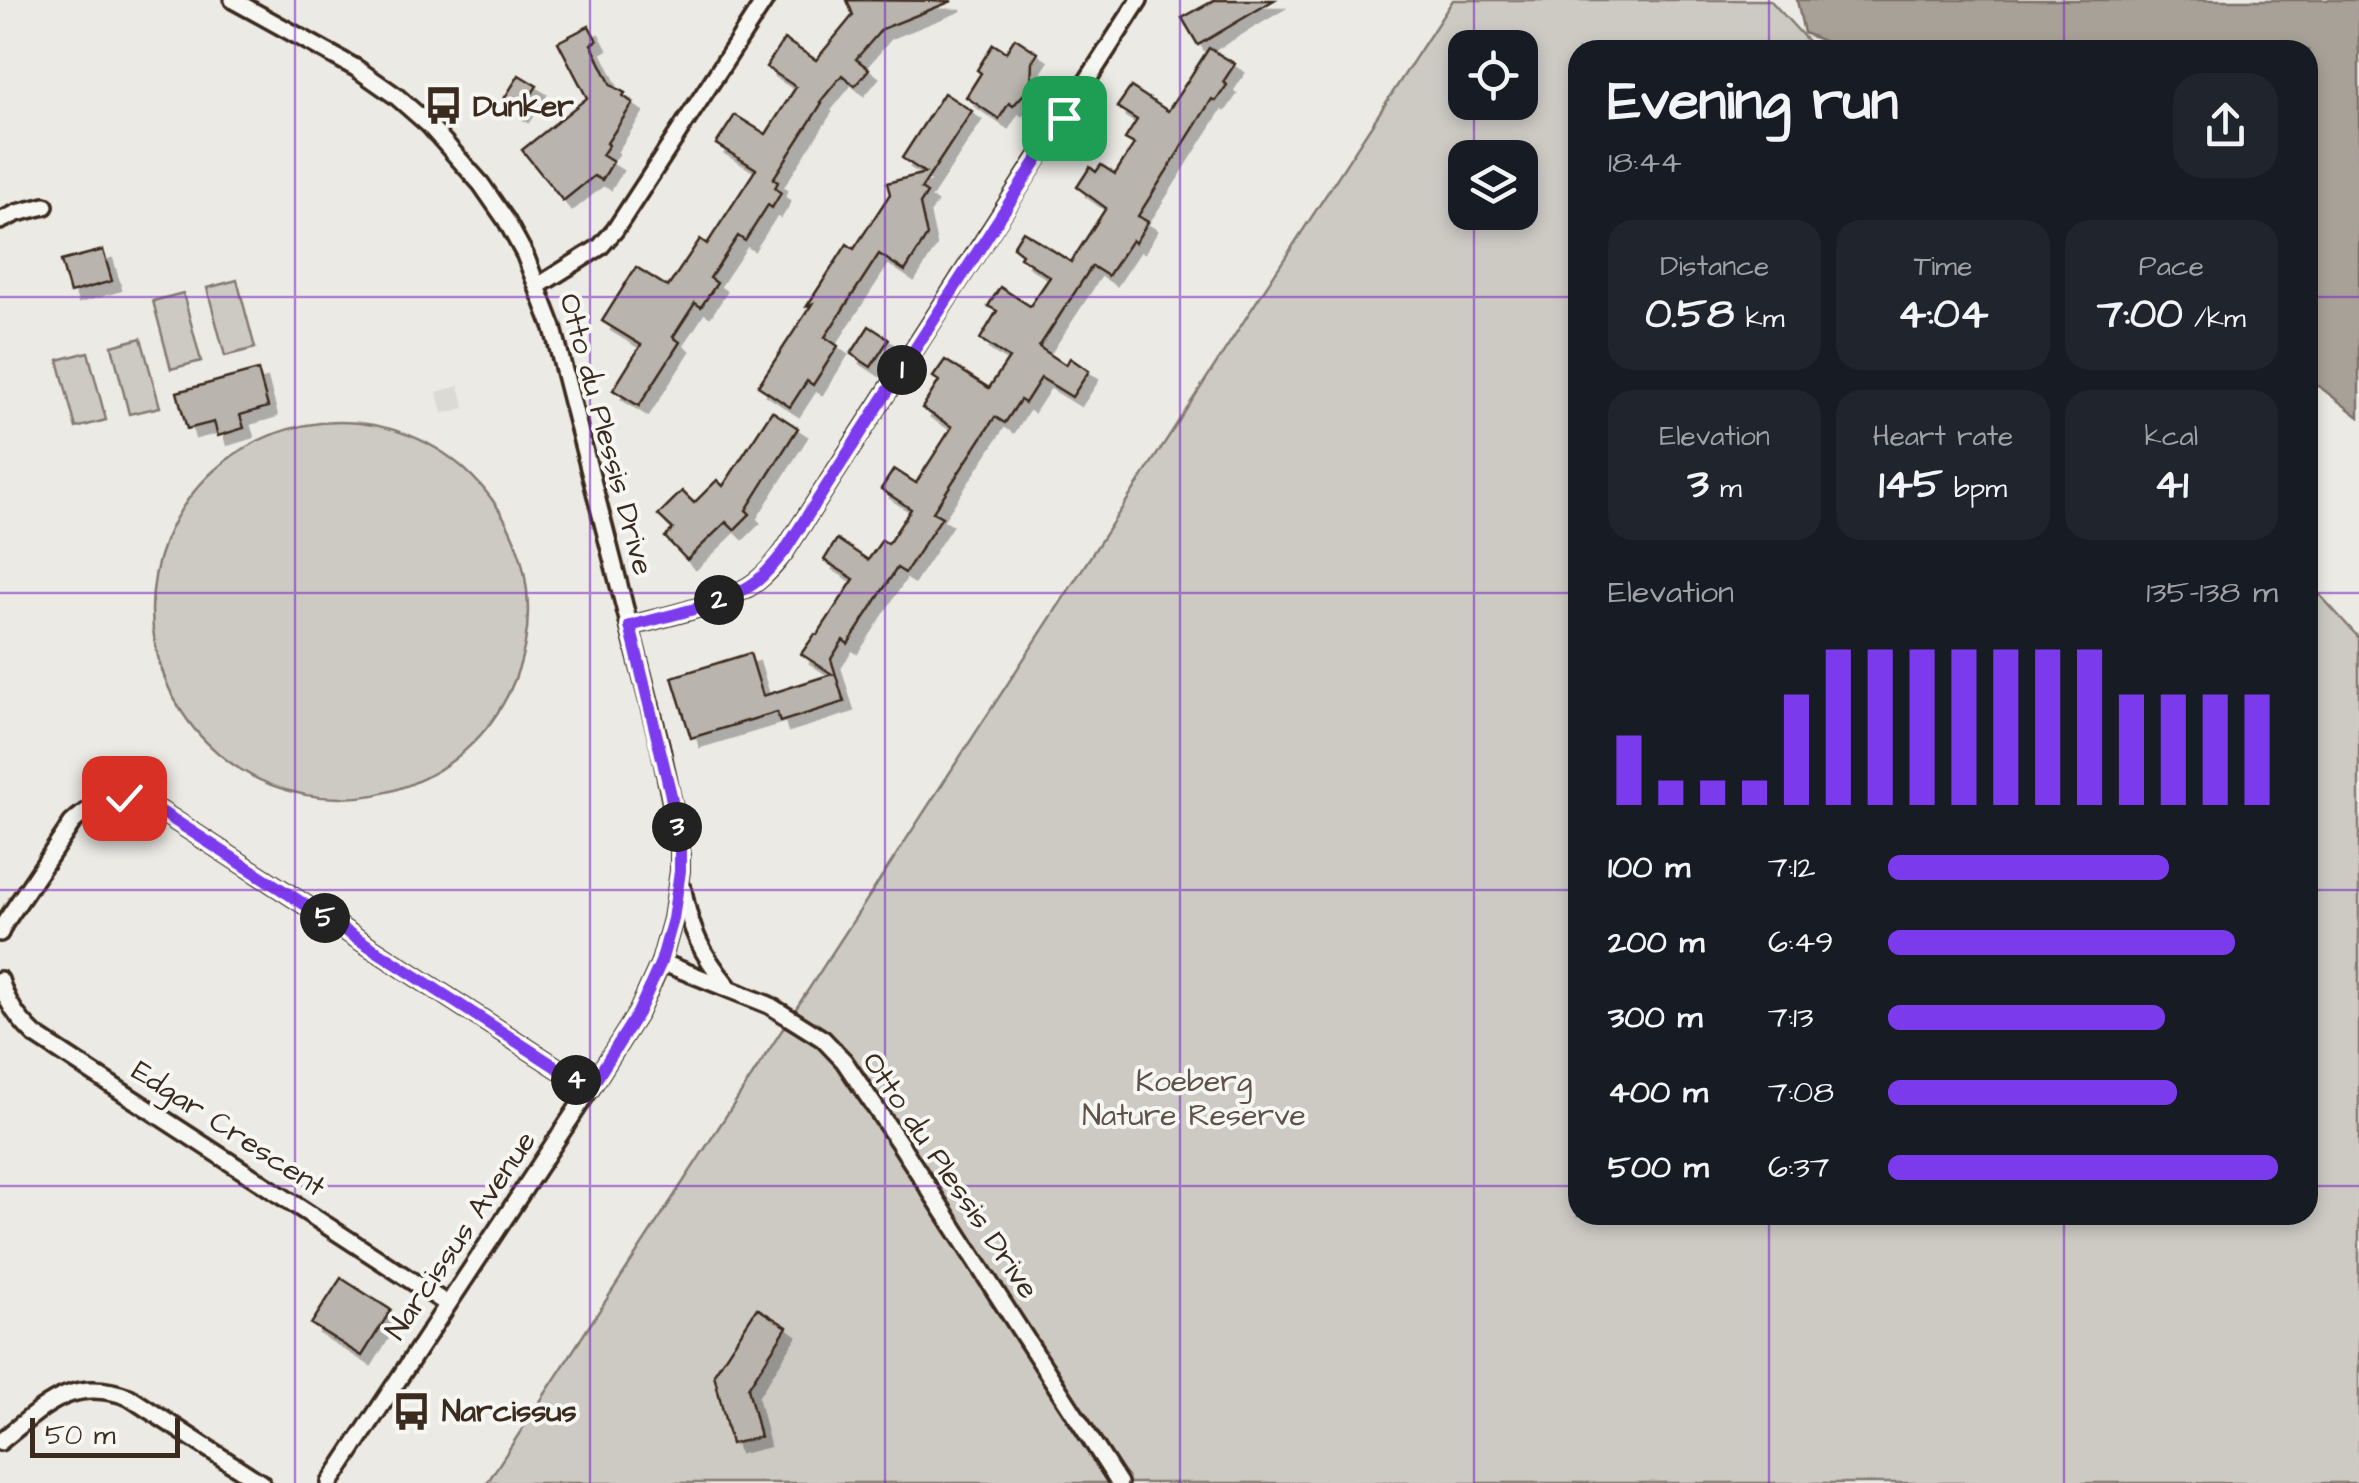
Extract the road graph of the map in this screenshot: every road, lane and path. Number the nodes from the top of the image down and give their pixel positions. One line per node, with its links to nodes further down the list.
1 (233, 0): 6 (street, Otto du Plessis Drive)
2 (765, 0): 6 (street)
3 (1139, 0): 7 (street)
4 (46, 206): 5 (street)
5 (0, 221)
6 (538, 286): 7 (street, Otto du Plessis Drive)
7 (630, 626): 8 (street, Otto du Plessis Drive)
8 (680, 871): 10 (street, Otto du Plessis Drive); 12 (street)
9 (0, 933): 13 (street)
10 (661, 962): 12 (street, Otto du Plessis Drive); 13 (street, Narcissus Avenue)
11 (0, 980): 14 (street, Edgar Crescent)
12 (729, 988): 18 (street, Otto du Plessis Drive)
13 (590, 1089): 14 (street, Narcissus Avenue)
14 (447, 1304): 17 (street, Narcissus Avenue)
15 (0, 1442): 16 (street)
16 (262, 1483)
17 (330, 1483)
18 (1119, 1483)

